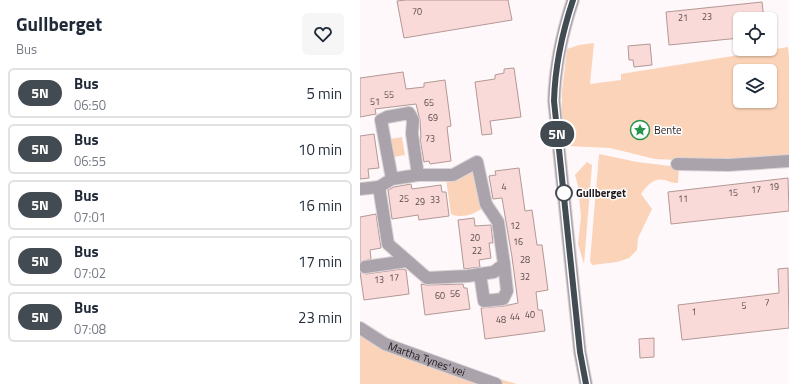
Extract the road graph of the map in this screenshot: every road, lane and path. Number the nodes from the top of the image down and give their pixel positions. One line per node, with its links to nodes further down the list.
1 (573, 0): 14 (street)
2 (789, 161): 3 (street)
3 (676, 164)
4 (418, 175): 5 (street); 5 (street); 9 (street)
5 (392, 179): 6 (street)
6 (379, 187): 7 (street); 8 (street)
7 (360, 189)
8 (407, 261): 10 (street); 11 (street)
9 (504, 264): 11 (street); 11 (street)
10 (365, 267)
11 (480, 274)
12 (360, 328): 13 (street, Martha Tynes' vei)
13 (496, 384)
14 (586, 384)

